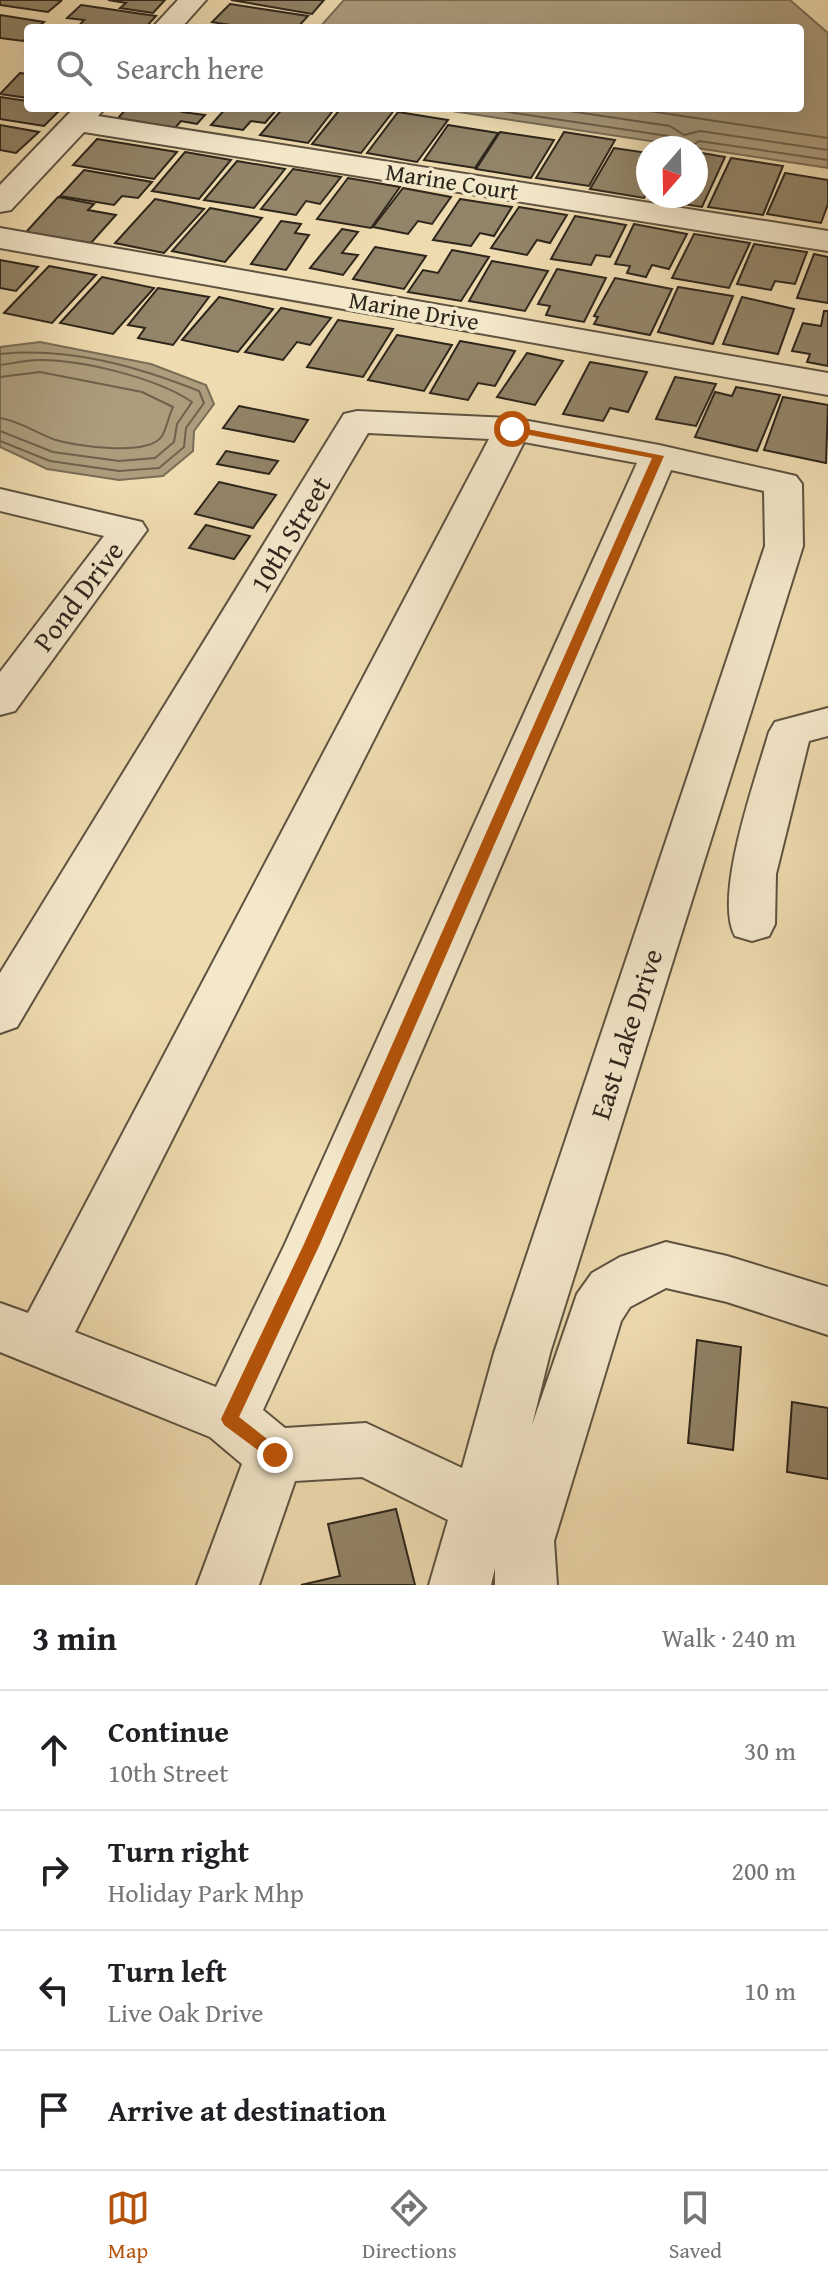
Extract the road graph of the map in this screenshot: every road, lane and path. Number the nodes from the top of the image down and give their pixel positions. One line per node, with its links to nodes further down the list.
1 (193, 0): 2 (street)
2 (170, 24)
3 (84, 115): 4 (street); 6 (street, Marine Court)
4 (0, 203)
5 (0, 238): 7 (street, Marine Drive)
6 (828, 241)
7 (828, 384)
8 (512, 429): 9 (street, 10th Street); 15 (street, 10th Street); 17 (street)
9 (659, 456): 10 (street, 10th Street); 18 (street)
10 (783, 484): 20 (street, East Lake Drive)
11 (0, 500): 12 (street, Pond Drive)
12 (2, 694)
13 (828, 722): 14 (street)
14 (752, 924)
15 (0, 1014)
16 (828, 1311): 23 (street)
17 (20, 1335): 18 (street)
18 (230, 1419): 19 (street)
19 (275, 1455): 20 (street); 21 (street)
20 (480, 1506): 22 (street, East Lake Drive)
21 (228, 1585)
22 (460, 1585)
23 (526, 1585)

